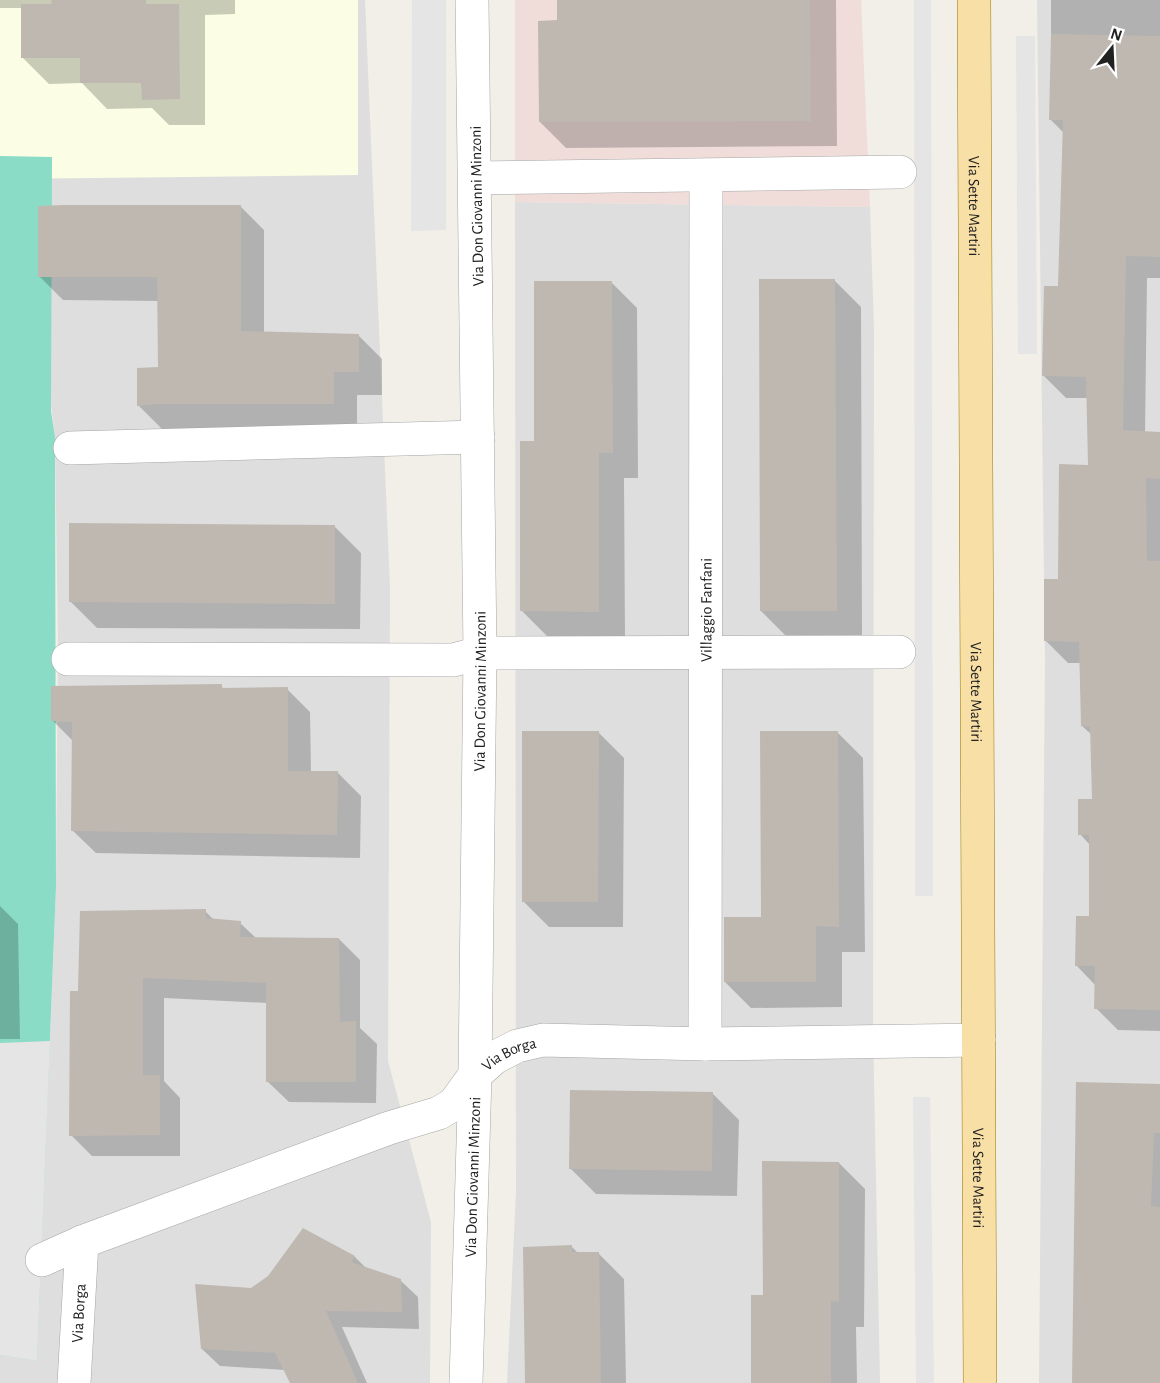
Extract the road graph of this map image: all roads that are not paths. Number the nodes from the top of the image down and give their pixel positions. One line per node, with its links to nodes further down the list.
1 (472, 0): 5 (street, Via Don Giovanni Minzoni)
2 (974, 0): 12 (main road, Via Sette Martiri)
3 (900, 172): 4 (street)
4 (706, 176): 5 (street); 8 (street, Villaggio Fanfani)
5 (476, 178): 6 (street, Via Don Giovanni Minzoni)
6 (478, 437): 7 (street); 10 (street, Via Don Giovanni Minzoni)
7 (70, 448)
8 (706, 651): 9 (street); 10 (street); 13 (street, Villaggio Fanfani)
9 (899, 652)
10 (480, 654): 11 (street); 14 (street, Via Don Giovanni Minzoni)
11 (68, 659)
12 (979, 1040): 13 (street, Via Borga); 19 (main road, Via Sette Martiri)
13 (705, 1044): 14 (street, Via Borga)
14 (475, 1075): 15 (street, Via Borga); 18 (street, Via Don Giovanni Minzoni)
15 (82, 1242): 16 (street, Via Borga); 17 (street, Via Borga)
16 (42, 1260)
17 (74, 1383)
18 (466, 1383)
19 (980, 1383)

